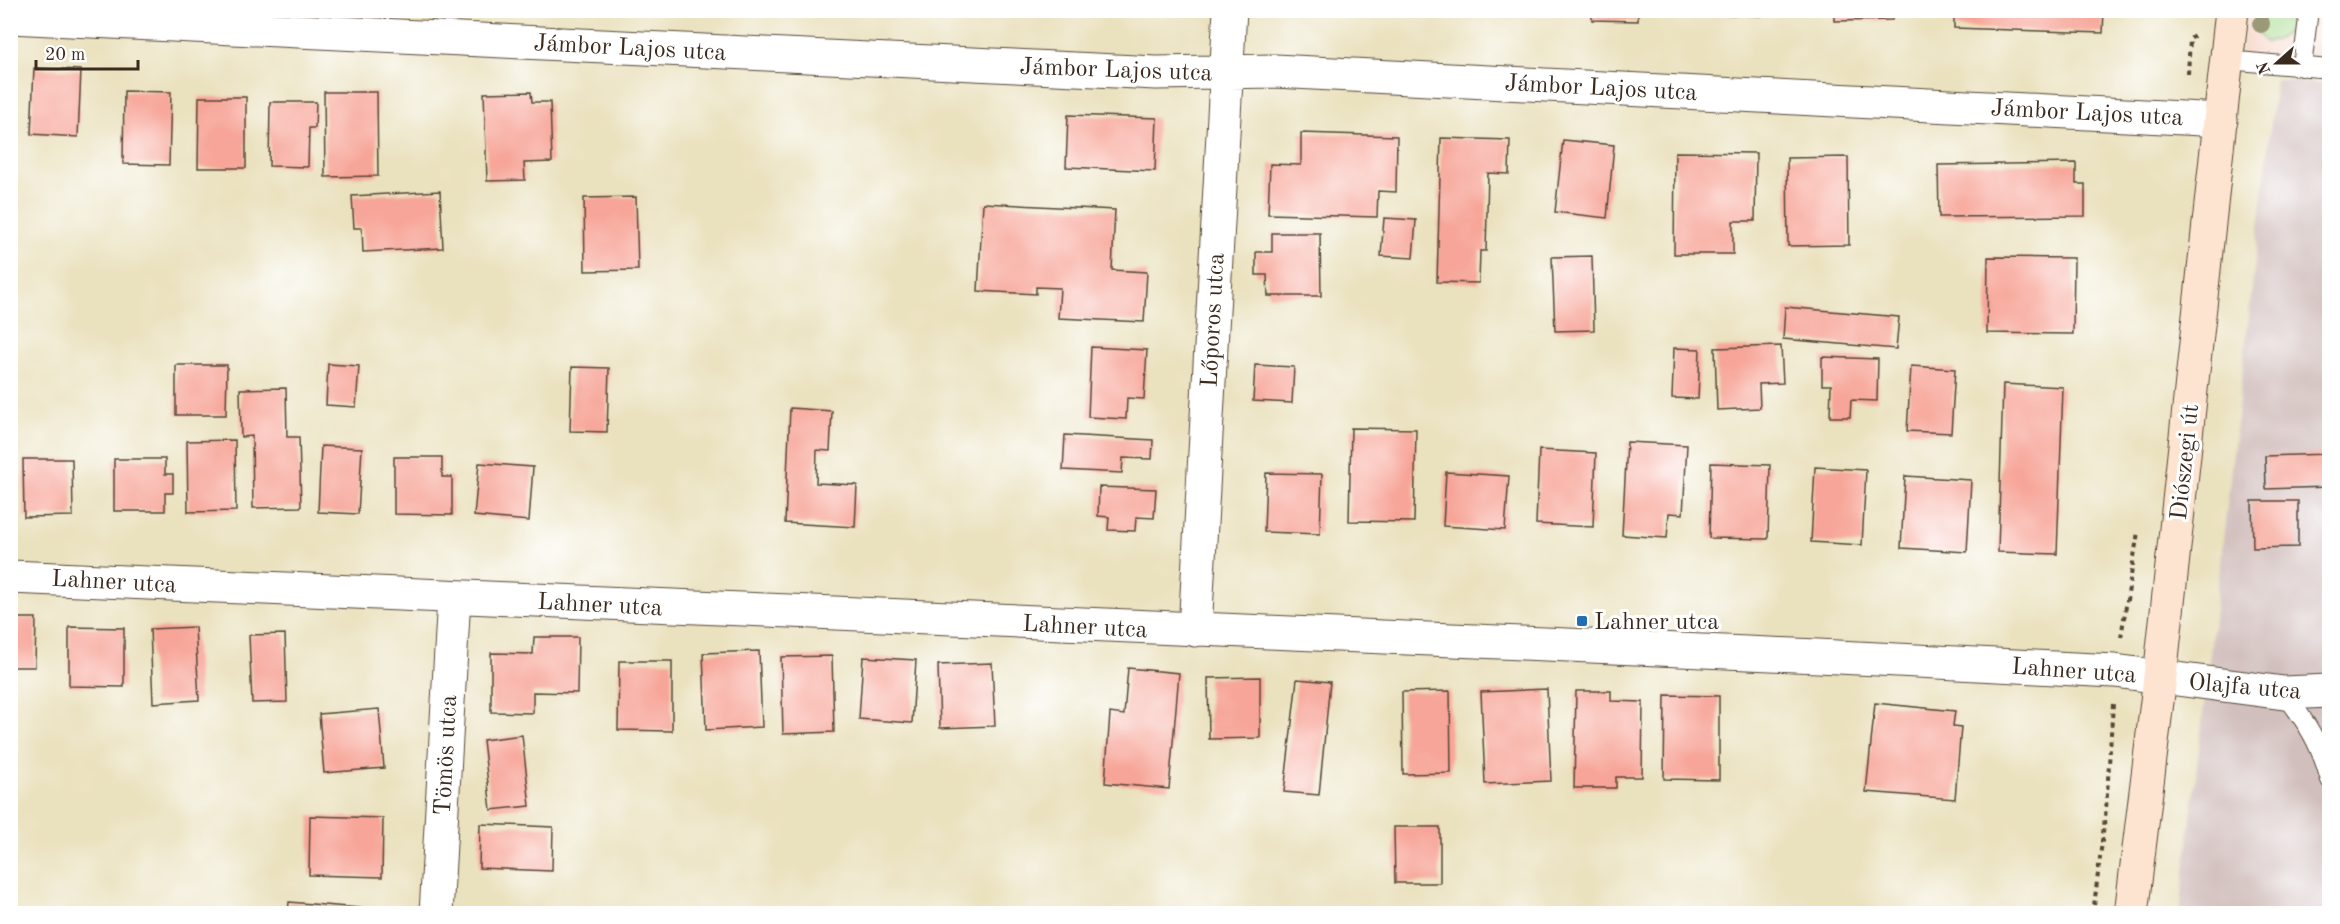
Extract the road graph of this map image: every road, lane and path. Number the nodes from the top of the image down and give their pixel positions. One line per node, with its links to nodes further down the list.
1 (1230, 10): 8 (street, Lőporos utca)
2 (2232, 10): 5 (main road, Diószegi út)
3 (2309, 10): 6 (lane)
4 (10, 17): 8 (street, Jámbor Lajos utca)
5 (2227, 60): 6 (lane); 9 (main road, Diószegi út)
6 (2302, 67): 7 (lane)
7 (2330, 69)
8 (1226, 72): 9 (street, Jámbor Lajos utca); 12 (street, Lőporos utca)
9 (2221, 120): 13 (main road, Diószegi út)
10 (10, 577): 11 (street, Lahner utca)
11 (454, 597): 12 (street, Lahner utca); 17 (street, Tömös utca)
12 (1195, 630): 13 (street, Lahner utca)
13 (2160, 677): 15 (street, Olajfa utca); 18 (main road, Diószegi út)
14 (2330, 691): 15 (street, Olajfa utca)
15 (2284, 693): 16 (lane)
16 (2330, 780)
17 (436, 914)
18 (2131, 914)

